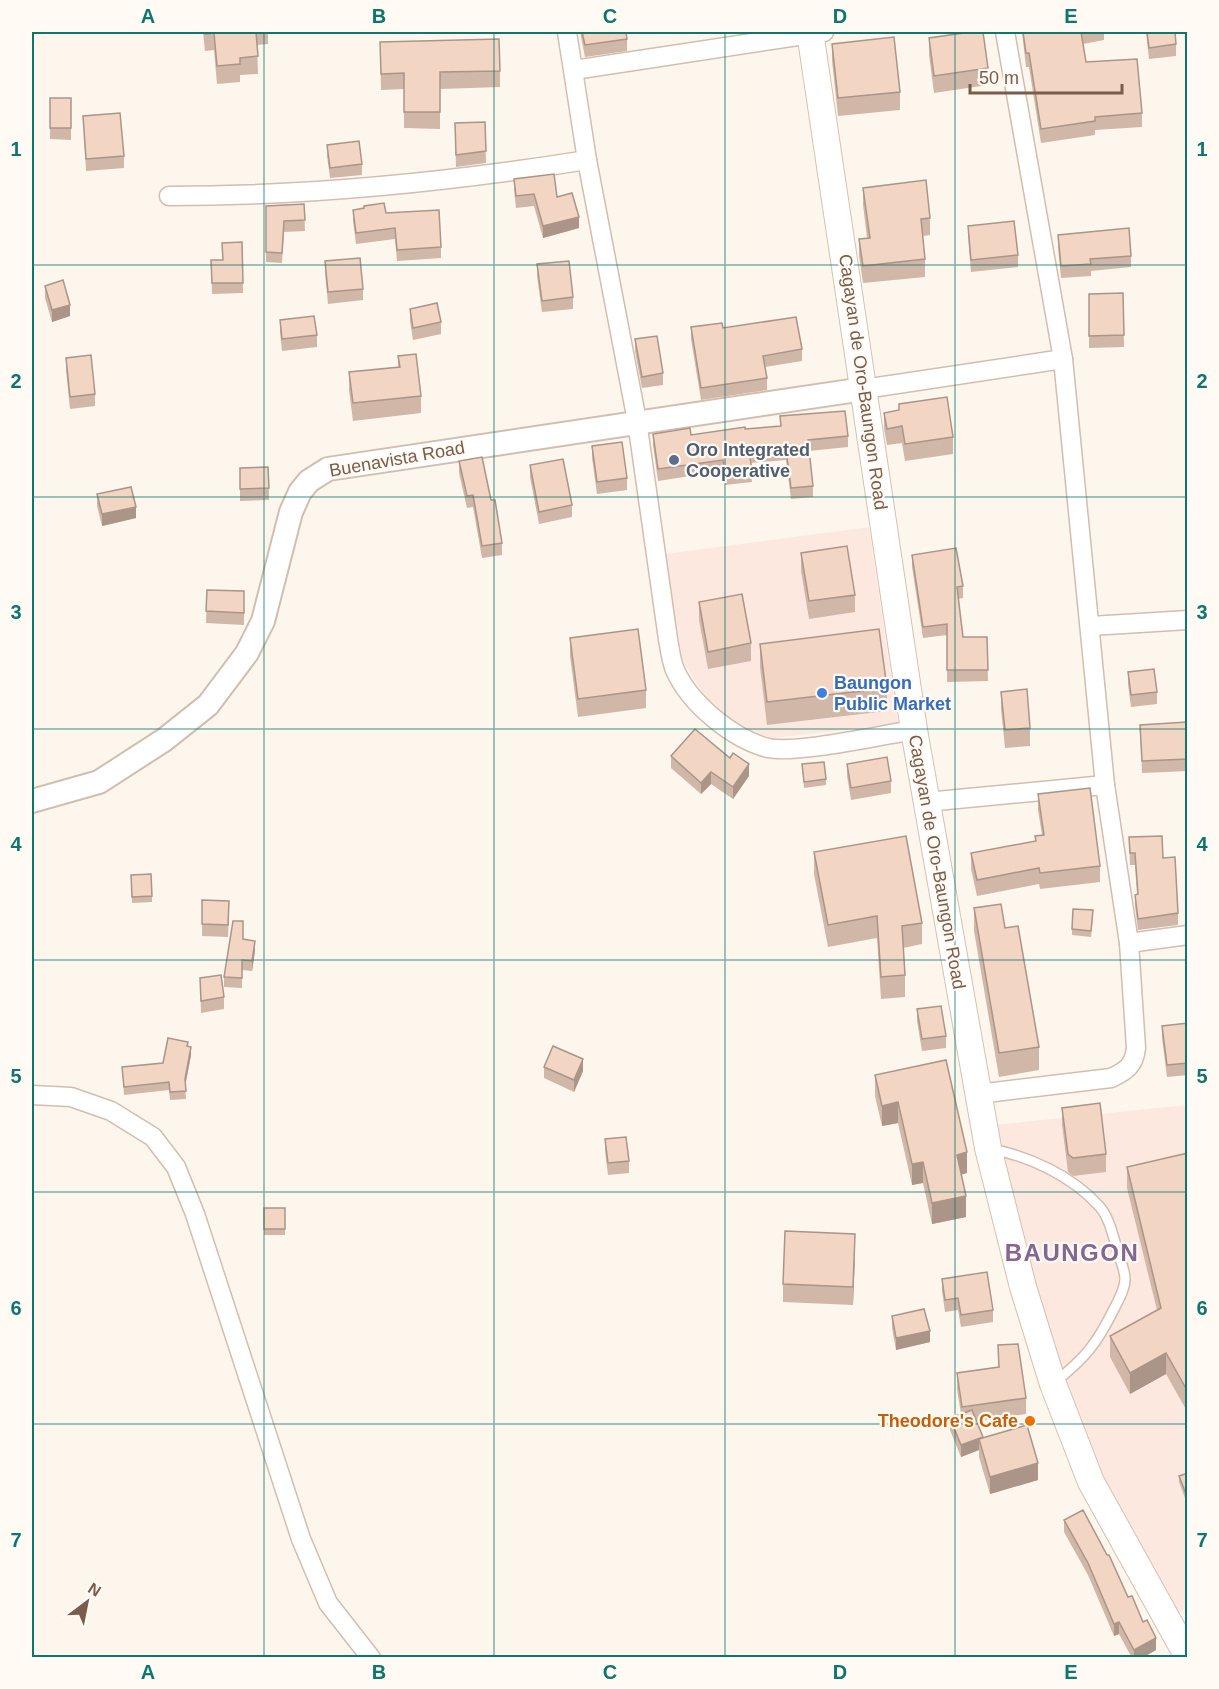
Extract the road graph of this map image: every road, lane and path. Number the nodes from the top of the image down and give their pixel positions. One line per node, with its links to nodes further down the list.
1 (567, 32): 4 (street)
2 (815, 32): 4 (street); 8 (main road, Cagayan de Oro-Baungon Road)
3 (1005, 32): 7 (street)
4 (574, 70): 5 (street)
5 (587, 160): 6 (street); 9 (street)
6 (169, 196)
7 (1063, 359): 8 (street); 11 (street)
8 (864, 389): 9 (street, Buenavista Road); 12 (main road, Cagayan de Oro-Baungon Road)
9 (637, 421): 12 (street); 14 (street, Buenavista Road)
10 (1188, 620): 11 (street)
11 (1091, 626): 13 (street)
12 (914, 730): 15 (main road, Cagayan de Oro-Baungon Road)
13 (1105, 785): 15 (street); 17 (street)
14 (32, 801)
15 (926, 802): 18 (main road, Cagayan de Oro-Baungon Road)
16 (1188, 935): 17 (street)
17 (1129, 942): 18 (street)
18 (978, 1094): 20 (main road, Cagayan de Oro-Baungon Road)
19 (32, 1095): 23 (street)
20 (988, 1148): 21 (main road, Cagayan de Oro-Baungon Road); 21 (lane)
21 (1053, 1384): 22 (main road, Cagayan de Oro-Baungon Road)
22 (1188, 1657)
23 (371, 1658)

